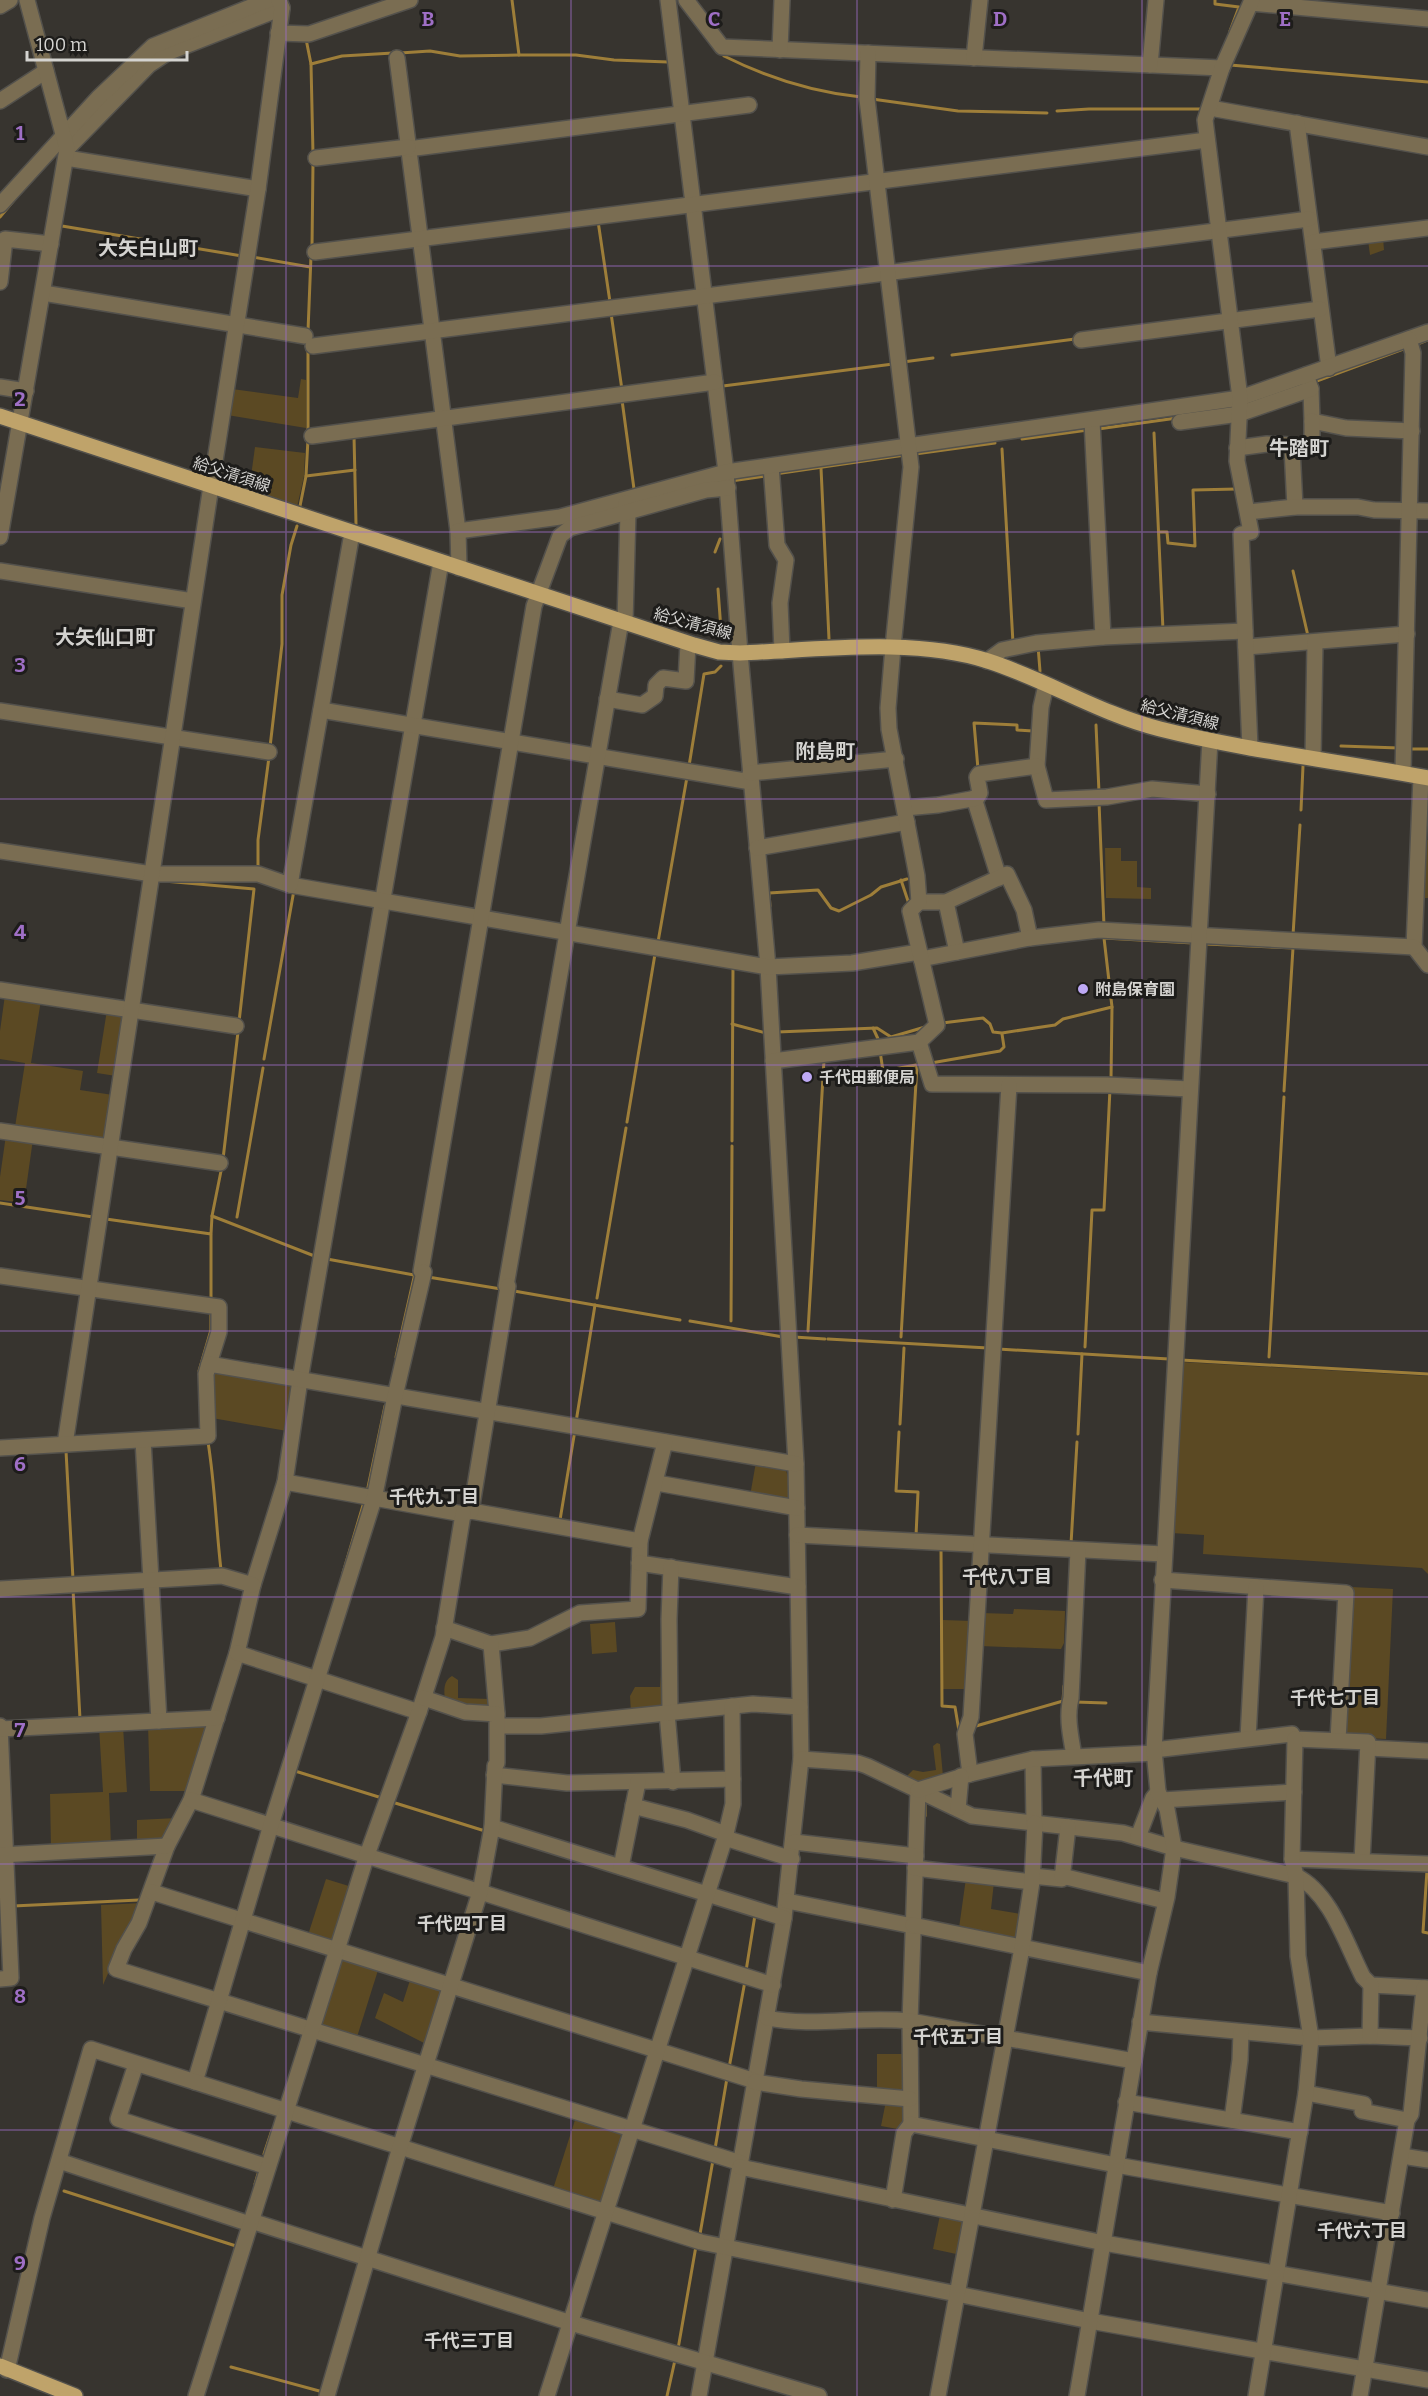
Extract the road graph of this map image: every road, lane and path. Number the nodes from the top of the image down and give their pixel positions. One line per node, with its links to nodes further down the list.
1 (10, 0): 12 (street)
2 (27, 0): 21 (street)
3 (268, 0): 28 (street)
4 (410, 0): 14 (street)
5 (668, 0): 25 (street)
6 (686, 0): 15 (street)
7 (782, 0): 15 (street)
8 (980, 0): 18 (street)
9 (1156, 0): 19 (street)
10 (1251, 2): 13 (street); 20 (street)
11 (280, 4): 14 (street); 28 (street)
12 (0, 6)
13 (1428, 18)
14 (278, 33): 33 (street)
15 (780, 50): 16 (street)
16 (868, 53): 18 (street); 32 (street)
17 (397, 57): 30 (street)
18 (974, 58): 19 (street)
19 (1150, 65): 20 (street)
20 (1222, 68): 24 (street)
21 (46, 71): 22 (street); 28 (street)
22 (0, 101)
23 (748, 105): 25 (street)
24 (1210, 108): 26 (street); 27 (street)
25 (682, 113): 30 (street); 34 (street)
26 (1297, 123): 29 (street); 36 (street)
27 (1207, 140): 32 (street); 38 (street)
28 (66, 147): 33 (street); 35 (street); 41 (street)
29 (1428, 147)
30 (408, 148): 31 (street); 39 (street)
31 (316, 158)
32 (877, 181): 34 (street); 43 (street)
33 (258, 189): 49 (street)
34 (693, 204): 39 (street); 46 (street)
35 (0, 205)
36 (1309, 219): 38 (street); 40 (street)
37 (1428, 228): 40 (street)
38 (1218, 230): 43 (street); 48 (street)
39 (420, 238): 42 (street); 50 (street)
40 (1313, 242): 47 (street)
41 (51, 244): 44 (street); 45 (street)
42 (315, 252)
43 (888, 273): 46 (street); 70 (street)
44 (0, 282)
45 (42, 293): 49 (street); 58 (street)
46 (704, 296): 50 (street); 55 (street)
47 (1320, 309): 48 (street); 54 (street)
48 (1230, 321): 52 (street); 59 (street)
49 (237, 325): 50 (street); 73 (street)
50 (432, 331): 61 (street)
51 (1428, 332): 53 (street)
52 (1081, 340)
53 (1411, 345): 54 (street); 66 (street)
54 (1329, 368): 56 (street)
55 (715, 382): 61 (street); 72 (street)
56 (1308, 383): 59 (street); 62 (street)
57 (0, 387): 58 (street)
58 (26, 391): 64 (street)
59 (1240, 407): 63 (street); 65 (street); 68 (street)
60 (0, 416): 64 (main road, 給父清須線)
61 (443, 419): 67 (street); 79 (street)
62 (1312, 421): 66 (street); 69 (street)
63 (1180, 422)
64 (20, 423): 73 (main road, 給父清須線); 81 (street)
65 (1092, 427): 70 (street); 89 (street)
66 (1412, 432): 76 (street)
67 (312, 436)
68 (1237, 448): 69 (street); 78 (street)
69 (1292, 448): 75 (street)
70 (910, 452): 71 (street); 93 (street)
71 (772, 472): 72 (street); 94 (street)
72 (727, 481): 74 (street); 95 (street)
73 (211, 486): 80 (main road, 給父清須線); 86 (street)
74 (627, 505): 79 (street); 85 (street); 87 (street)
75 (1296, 507): 76 (street); 78 (street)
76 (1411, 511): 77 (street); 88 (street)
77 (1428, 511)
78 (1248, 512): 90 (street)
79 (458, 531): 83 (street)
80 (352, 533): 82 (main road, 給父清須線); 99 (street)
81 (0, 537)
82 (441, 562): 83 (main road, 給父清須線); 101 (street)
83 (459, 568): 85 (main road, 給父清須線)
84 (0, 571): 86 (street)
85 (539, 594): 87 (main road, 給父清須線); 104 (street)
86 (193, 601): 102 (street)
87 (623, 622): 92 (main road, 給父清須線); 98 (street)
88 (1407, 634): 91 (street); 111 (street)
89 (1103, 637): 90 (street); 96 (street)
90 (1245, 639): 91 (street); 105 (street)
91 (1315, 642): 108 (street)
92 (688, 644): 95 (main road, 給父清須線); 98 (street)
93 (893, 647): 94 (main road, 給父清須線); 96 (main road, 給父清須線); 109 (street)
94 (782, 651): 95 (main road, 給父清須線)
95 (740, 653): 113 (street)
96 (987, 661): 97 (main road, 給父清須線)
97 (1046, 685): 103 (main road, 給父清須線); 110 (street)
98 (607, 699): 107 (street)
99 (321, 710): 101 (street); 121 (street)
100 (0, 711): 102 (street)
101 (413, 725): 104 (street); 122 (street)
102 (172, 737): 106 (street); 119 (street)
103 (1210, 740): 105 (main road, 給父清須線); 114 (street)
104 (508, 742): 107 (street); 125 (street)
105 (1250, 748): 108 (main road, 給父清須線)
106 (268, 752)
107 (597, 757): 113 (street); 126 (street)
108 (1313, 758): 111 (main road, 給父清須線)
109 (896, 759): 113 (street); 116 (street)
110 (1037, 766): 114 (street); 115 (street)
111 (1403, 772): 112 (main road, 給父清須線)
112 (1425, 777): 129 (street)
113 (751, 778): 117 (street)
114 (1208, 794): 127 (street)
115 (974, 798): 116 (street); 120 (street)
116 (906, 815): 117 (street); 123 (street)
117 (757, 848): 133 (street)
118 (0, 851): 119 (street)
119 (152, 874): 121 (street); 135 (street)
120 (999, 878): 124 (street); 128 (street)
121 (290, 885): 122 (street)
122 (383, 901): 125 (street); 147 (street)
123 (919, 902): 124 (street); 131 (street)
124 (946, 902): 130 (street)
125 (478, 917): 126 (street); 148 (street)
126 (567, 933): 133 (street); 149 (street)
127 (1199, 937): 128 (street); 129 (street); 140 (street)
128 (1030, 938): 130 (street)
129 (1414, 947): 132 (street)
130 (957, 952): 131 (street)
131 (920, 956): 133 (street); 137 (street)
132 (1428, 965)
133 (768, 967): 138 (street)
134 (0, 990): 135 (street)
135 (131, 1010): 136 (street); 142 (street)
136 (236, 1026)
137 (919, 1042): 138 (street); 139 (street)
138 (773, 1061): 154 (street)
139 (1009, 1085): 140 (street); 162 (street)
140 (1190, 1089): 164 (street)
141 (0, 1131): 142 (street)
142 (110, 1146): 143 (street); 145 (street)
143 (220, 1163)
144 (0, 1276): 145 (street)
145 (88, 1289): 146 (street); 152 (street)
146 (209, 1364): 147 (street); 150 (street)
147 (300, 1380): 148 (street); 155 (street)
148 (395, 1396): 149 (street); 157 (street)
149 (487, 1412): 151 (street); 159 (street)
150 (143, 1440): 152 (street); 167 (street)
151 (665, 1442): 154 (street); 156 (street)
152 (65, 1444): 153 (street)
153 (0, 1448)
154 (796, 1464): 158 (street)
155 (285, 1482): 157 (street); 169 (street)
156 (657, 1483): 158 (street); 161 (street)
157 (374, 1498): 159 (street); 176 (street)
158 (797, 1508): 160 (street)
159 (467, 1513): 161 (street); 173 (street)
160 (797, 1535): 162 (street); 170 (street)
161 (640, 1541): 165 (street)
162 (982, 1545): 163 (street); 195 (street)
163 (1078, 1550): 164 (street); 191 (street)
164 (1163, 1554): 168 (street)
165 (639, 1563): 166 (street); 174 (street)
166 (672, 1568): 170 (street); 180 (street)
167 (152, 1580): 169 (street); 172 (street); 183 (street)
168 (1162, 1581): 171 (street); 190 (street)
169 (253, 1585): 175 (street)
170 (798, 1587): 179 (street)
171 (1256, 1587): 185 (street); 187 (street)
172 (0, 1588)
173 (444, 1628): 174 (street); 177 (street)
174 (491, 1644): 182 (street)
175 (237, 1653): 176 (street); 181 (street)
176 (317, 1679): 177 (street); 206 (street)
177 (421, 1705): 182 (street); 215 (street)
178 (732, 1706): 179 (street); 180 (street); 196 (street)
179 (800, 1707): 192 (street)
180 (668, 1713): 182 (street); 198 (street)
181 (216, 1718): 183 (street); 202 (street)
182 (498, 1720): 194 (street)
183 (159, 1721): 184 (street)
184 (0, 1728): 214 (street)
185 (1248, 1738): 186 (street); 190 (street)
186 (1295, 1738): 187 (street); 200 (street)
187 (1338, 1740): 188 (street)
188 (1368, 1748): 189 (street); 218 (street)
189 (1428, 1751)
190 (1154, 1752): 191 (street); 201 (street)
191 (1074, 1756): 193 (street)
192 (801, 1759): 199 (street); 211 (street)
193 (1033, 1759): 195 (street); 205 (street)
194 (494, 1775): 197 (street); 207 (street)
195 (965, 1775): 199 (street); 204 (street)
196 (733, 1779): 198 (street); 209 (street)
197 (638, 1782): 198 (street); 203 (street)
198 (673, 1782)
199 (918, 1790): 204 (street); 219 (street)
200 (1294, 1792): 201 (street); 217 (street)
201 (1160, 1796): 210 (street); 213 (street)
202 (191, 1800): 206 (street); 212 (street)
203 (633, 1806): 209 (street); 221 (street)
204 (958, 1809): 205 (street)
205 (1035, 1823): 208 (street); 224 (street)
206 (271, 1825): 215 (street); 231 (street)
207 (492, 1827): 221 (street); 226 (street)
208 (1068, 1827): 210 (street); 222 (street)
209 (726, 1836): 216 (street); 227 (street)
210 (1138, 1837): 213 (street)
211 (794, 1842): 216 (street); 219 (street)
212 (167, 1846): 214 (street); 225 (street)
213 (1174, 1848): 223 (street); 229 (street)
214 (3, 1854): 237 (street)
215 (367, 1855): 226 (street); 234 (street)
216 (792, 1859): 228 (street)
217 (1292, 1859): 218 (street); 223 (street)
218 (1362, 1861): 220 (street)
219 (916, 1862): 224 (street); 232 (street)
220 (1428, 1864)
221 (621, 1867): 227 (street)
222 (1062, 1876): 224 (street); 229 (street)
223 (1296, 1876): 240 (street); 250 (street)
224 (1032, 1879): 233 (street)
225 (152, 1892): 231 (street); 242 (street)
226 (480, 1892): 235 (street); 238 (street)
227 (708, 1895): 230 (street); 235 (street)
228 (787, 1901): 230 (street); 232 (street)
229 (1165, 1901): 236 (street)
230 (784, 1918): 239 (street)
231 (244, 1921): 234 (street); 242 (street)
232 (913, 1925): 233 (street); 244 (street)
233 (1022, 1947): 236 (street); 249 (street)
234 (337, 1949): 238 (street); 246 (street)
235 (688, 1958): 239 (street); 252 (street)
236 (1149, 1973): 245 (street)
237 (0, 1979)
238 (452, 1984): 252 (street); 255 (street)
239 (773, 1985): 243 (street)
240 (1371, 1985): 241 (street); 248 (street)
241 (1426, 1988): 251 (street)
242 (220, 2001): 246 (street); 256 (street)
243 (767, 2018): 244 (street); 257 (street)
244 (909, 2021): 249 (street); 259 (street)
245 (1140, 2022): 247 (street); 253 (street)
246 (311, 2029): 255 (street); 261 (street)
247 (1241, 2032): 250 (street); 262 (street)
248 (1370, 2036): 250 (street); 251 (street)
249 (1006, 2038): 253 (street); 267 (street)
250 (1311, 2038): 258 (street)
251 (1422, 2040): 263 (street)
252 (658, 2051): 257 (street); 265 (street)
253 (1134, 2061): 260 (street)
254 (135, 2064): 256 (street); 271 (street); 274 (street)
255 (425, 2065): 265 (street); 268 (street)
256 (195, 2082): 261 (street)
257 (755, 2082): 259 (street); 272 (street)
258 (1306, 2093): 263 (street); 266 (street)
259 (910, 2099): 264 (street)
260 (1126, 2102): 262 (street); 273 (street)
261 (285, 2110): 268 (street); 274 (street)
262 (1232, 2120): 266 (street)
263 (1407, 2120): 269 (street)
264 (910, 2124): 267 (street); 276 (street)
265 (633, 2129): 272 (street); 277 (street)
266 (1300, 2132): 275 (street)
267 (987, 2140): 273 (street); 279 (street)
268 (400, 2147): 277 (street); 283 (street)
269 (1402, 2156): 270 (street); 278 (street)
270 (1428, 2160)
271 (59, 2161): 280 (street); 292 (street)
272 (740, 2165): 276 (street); 282 (street)
273 (1116, 2165): 275 (street); 281 (street)
274 (268, 2167): 280 (street)
275 (1289, 2195): 278 (street); 284 (street)
276 (893, 2200): 279 (street)
277 (606, 2212): 282 (street); 289 (street)
278 (1392, 2213): 285 (street)
279 (973, 2216): 281 (street); 286 (street)
280 (250, 2223): 283 (street); 296 (street)
281 (1104, 2243): 284 (street); 288 (street)
282 (726, 2247): 286 (street); 291 (street)
283 (367, 2256): 289 (street); 297 (street)
284 (1276, 2274): 285 (street); 290 (street)
285 (1378, 2291): 287 (street); 293 (street)
286 (958, 2295): 288 (street); 301 (street)
287 (1428, 2300)
288 (1090, 2321): 290 (street); 302 (street)
289 (571, 2323): 291 (street); 298 (street)
290 (1263, 2351): 293 (street); 303 (street)
291 (705, 2364): 299 (street); 300 (street)
292 (3, 2368): 295 (main road)
293 (1365, 2368): 294 (street); 304 (street)
294 (1428, 2379)
295 (75, 2396)
296 (196, 2396)
297 (327, 2396)
298 (547, 2396)
299 (699, 2396)
300 (819, 2396)
301 (938, 2396)
302 (1077, 2396)
303 (1256, 2396)
304 (1360, 2396)

